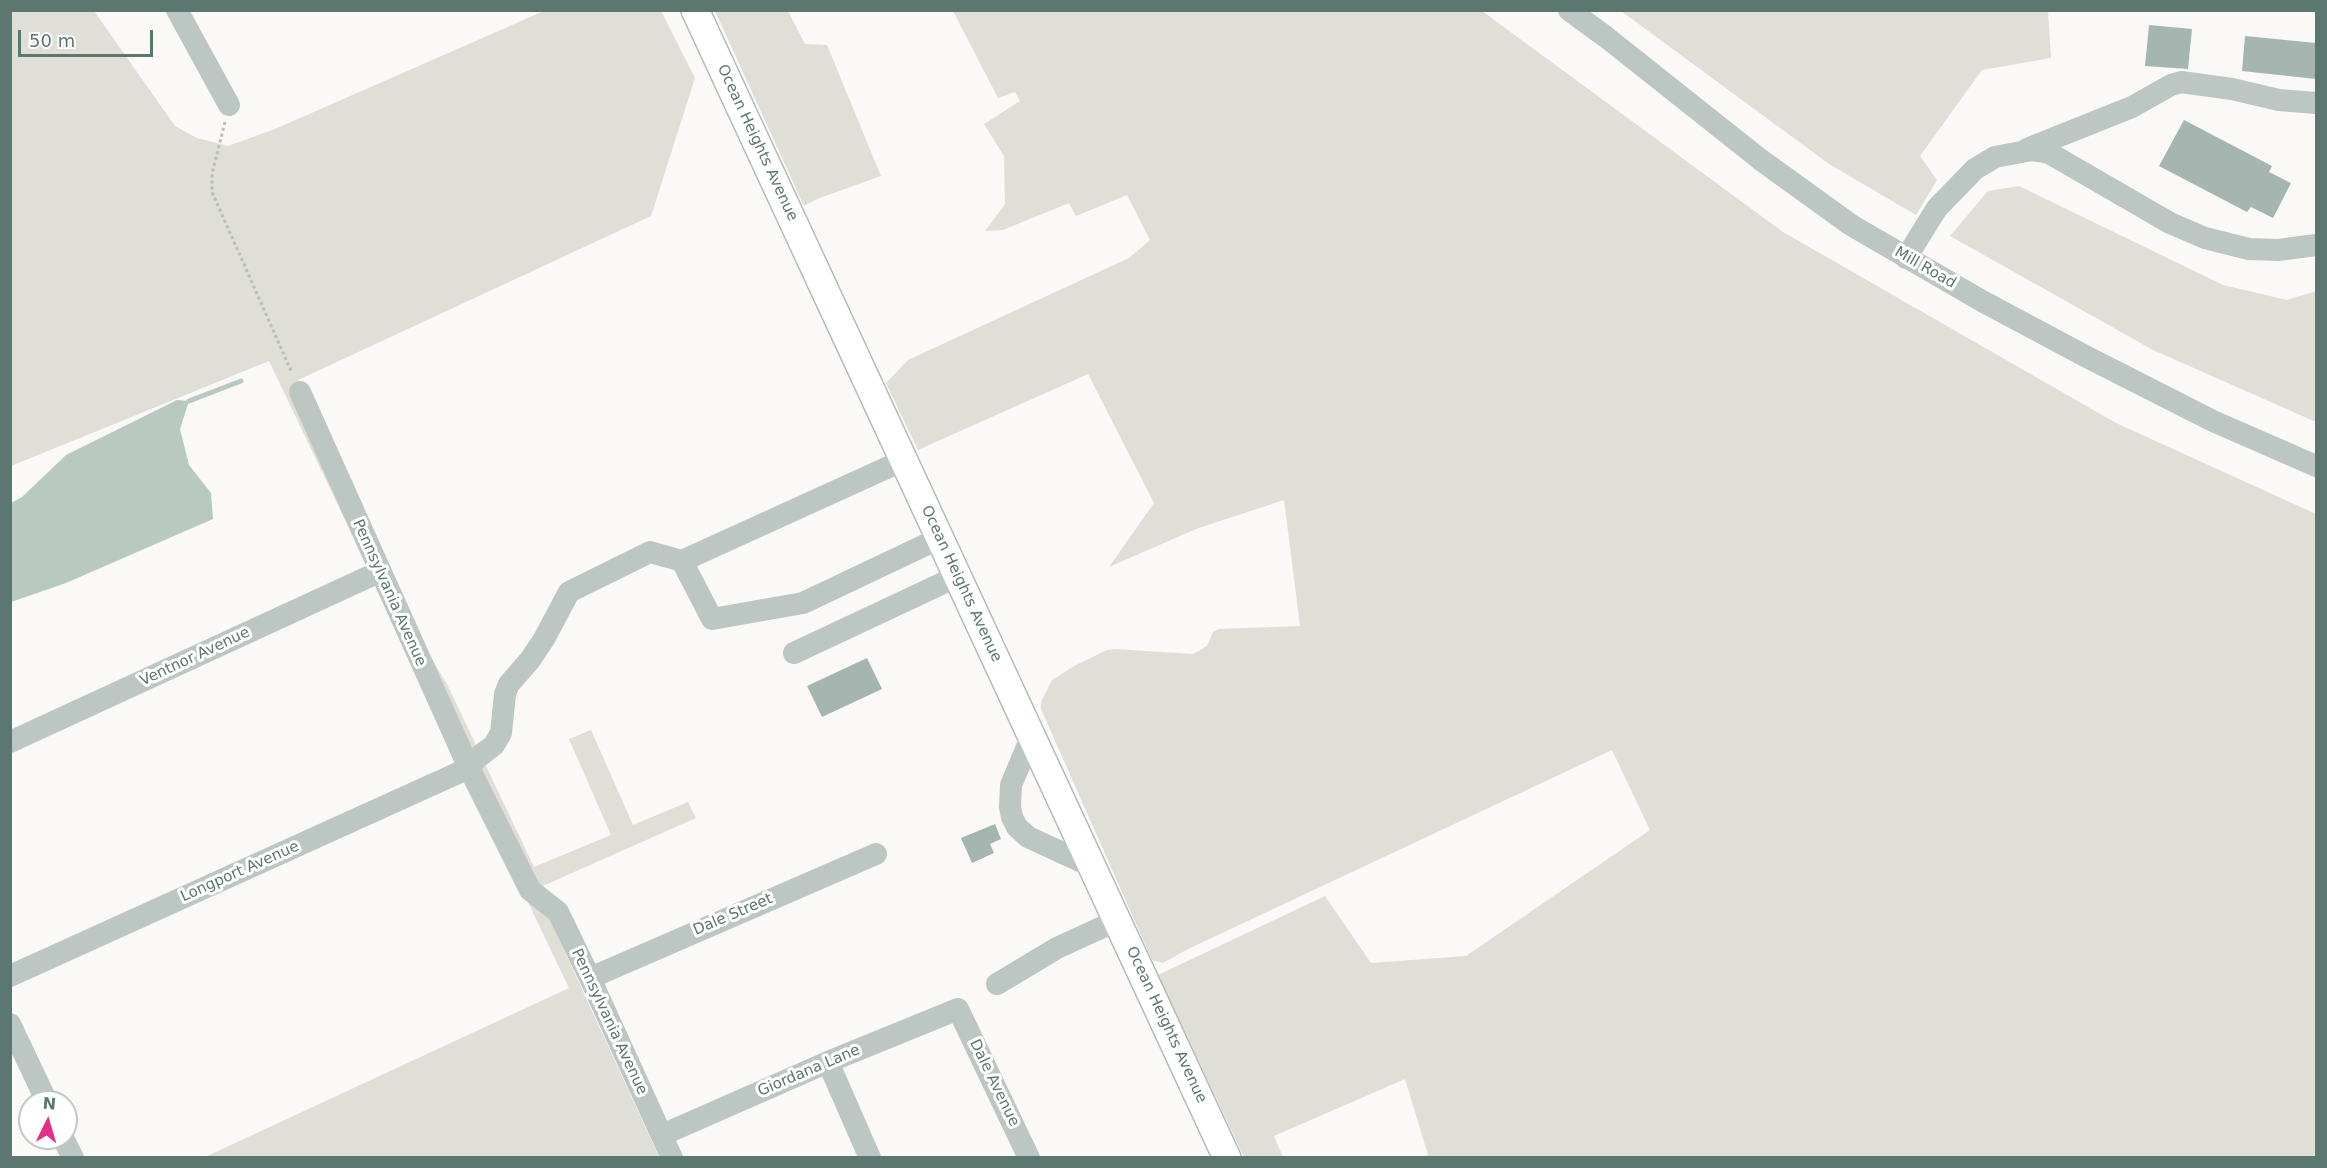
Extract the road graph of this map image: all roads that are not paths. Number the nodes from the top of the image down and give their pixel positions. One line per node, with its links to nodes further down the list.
1 (177, 10): 5 (street)
2 (695, 10): 10 (main road, Ocean Heights Avenue)
3 (1569, 10): 8 (street, Mill Road)
4 (2316, 102): 6 (street)
5 (229, 105)
6 (2023, 151): 7 (street); 8 (street)
7 (2316, 245)
8 (1906, 258): 11 (street, Mill Road)
9 (300, 392): 14 (street, Pennsylvania Avenue)
10 (904, 460): 12 (main road, Ocean Heights Avenue); 13 (street)
11 (2316, 466)
12 (940, 538): 13 (street); 15 (main road, Ocean Heights Avenue)
13 (682, 561): 19 (street, Longport Avenue)
14 (380, 572): 18 (street, Ventnor Avenue); 19 (street, Pennsylvania Avenue)
15 (958, 576): 16 (street); 17 (main road, Ocean Heights Avenue)
16 (794, 653)
17 (1032, 735): 21 (main road, Ocean Heights Avenue); 21 (street)
18 (10, 742)
19 (469, 768): 23 (street, Longport Avenue); 24 (street, Pennsylvania Avenue)
20 (876, 854): 24 (street, Dale Street)
21 (1093, 867): 22 (main road, Ocean Heights Avenue)
22 (1118, 920): 25 (street); 34 (main road, Ocean Heights Avenue)
23 (10, 976)
24 (590, 978): 30 (street, Pennsylvania Avenue)
25 (997, 984)
26 (958, 1009): 28 (street, Giordana Lane); 33 (street, Dale Avenue)
27 (10, 1024): 29 (street)
28 (828, 1062): 30 (street, Giordana Lane); 32 (street)
29 (40, 1090)
30 (662, 1135): 31 (street, Pennsylvania Avenue)
31 (672, 1158)
32 (870, 1158)
33 (1029, 1158)
34 (1227, 1158)

